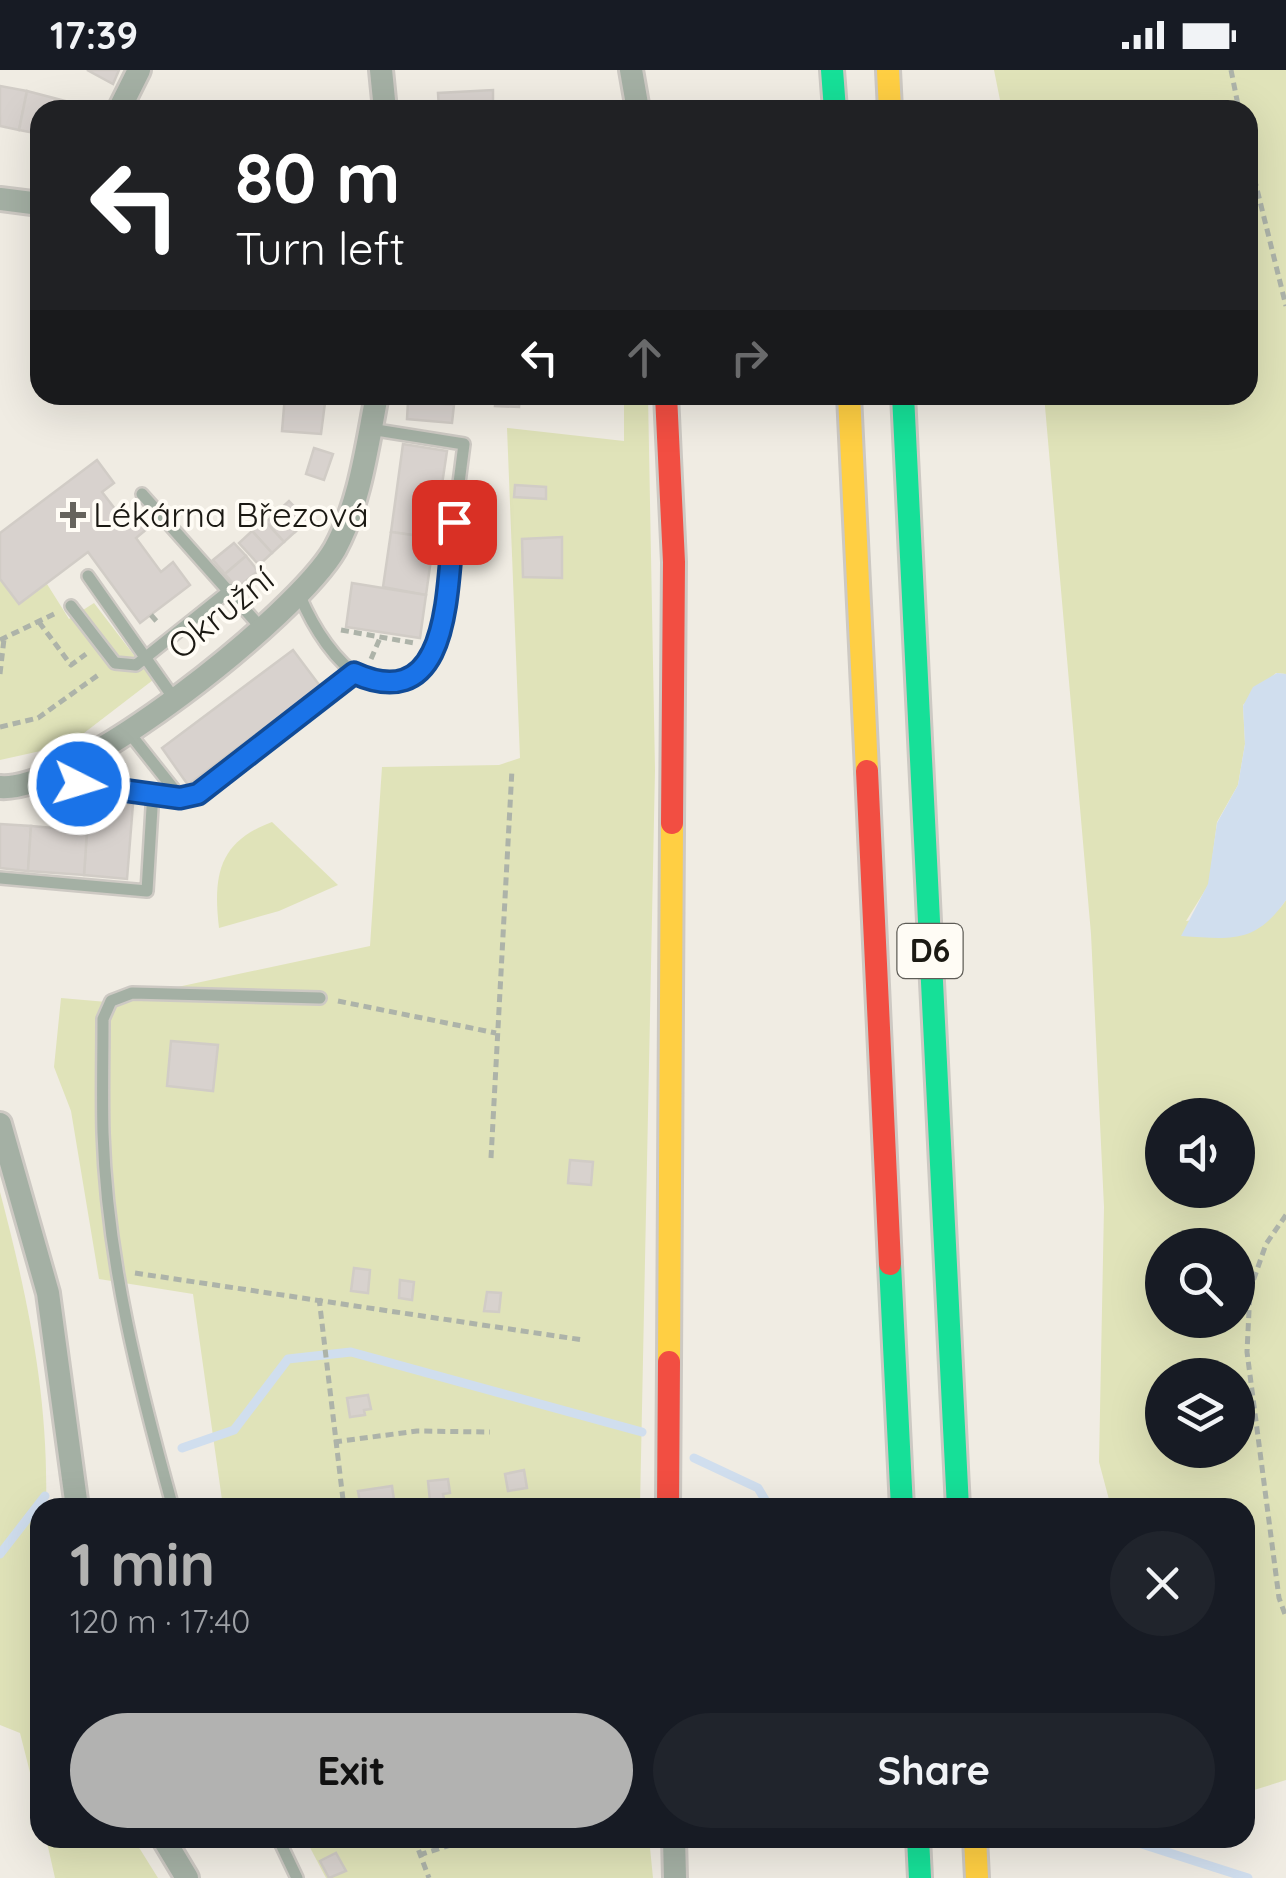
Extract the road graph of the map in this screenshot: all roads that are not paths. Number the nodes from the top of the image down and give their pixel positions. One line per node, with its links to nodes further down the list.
1 (139, 70): 6 (street)
2 (381, 70): 7 (street)
3 (632, 70): 8 (street)
4 (832, 70): 9 (main road)
5 (888, 70): 10 (main road)
6 (124, 100)
7 (384, 100)
8 (636, 100)
9 (834, 100)
10 (890, 100)
11 (0, 199): 12 (street)
12 (30, 203)
13 (375, 405): 17 (street, Okružní)
14 (666, 405): 37 (main road)
15 (849, 405): 38 (main road, D6)
16 (903, 405): 39 (main road, D6)
17 (370, 430): 21 (street, Okružní); 25 (lane)
18 (142, 494): 20 (lane)
19 (88, 576): 24 (lane)
20 (230, 590): 23 (lane); 24 (lane)
21 (300, 596): 23 (street, Okružní); 25 (lane)
22 (71, 606): 24 (lane)
23 (262, 630): 26 (street, Okružní)
24 (147, 657): 26 (lane)
25 (354, 673): 31 (lane)
26 (173, 698): 27 (street, Okružní)
27 (127, 730): 28 (street, Okružní); 31 (lane)
28 (42, 781): 29 (street, Okružní); 30 (lane)
29 (0, 787)
30 (153, 791): 31 (lane); 32 (lane)
31 (180, 798)
32 (0, 878)
33 (320, 998): 36 (lane)
34 (0, 1124): 35 (street)
35 (77, 1498)
36 (170, 1498)
37 (668, 1498)
38 (902, 1498)
39 (958, 1498)
40 (169, 1848): 45 (street)
41 (283, 1848): 46 (lane)
42 (674, 1848): 47 (street)
43 (918, 1848): 48 (main road)
44 (976, 1848): 49 (main road)
45 (186, 1878)
46 (297, 1878)
47 (675, 1878)
48 (920, 1878)
49 (977, 1878)

